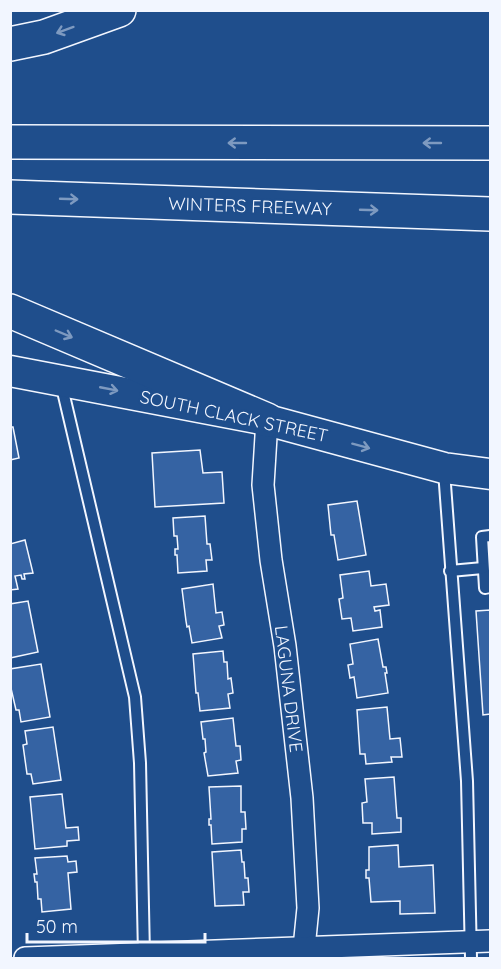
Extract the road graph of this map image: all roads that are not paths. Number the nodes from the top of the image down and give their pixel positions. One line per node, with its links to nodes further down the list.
1 (119, 10): 2 (highway, one-way to 2)
2 (10, 44)
3 (10, 142): 4 (highway, one-way to 3)
4 (490, 143)
5 (10, 197): 6 (highway, WINTERS FREEWAY, one-way to 6)
6 (490, 214)
7 (10, 311): 10 (highway, one-way to 10)
8 (10, 371): 9 (main road, SOUTH CLACK STREET)
9 (60, 380): 10 (main road, SOUTH CLACK STREET, one-way to 10); 20 (lane)
10 (267, 420): 12 (main road, SOUTH CLACK STREET, one-way to 12); 19 (street, LAGUNA DRIVE)
11 (490, 453): 12 (main road)
12 (444, 468): 13 (main road, SOUTH CLACK STREET); 16 (lane)
13 (490, 474)
14 (490, 537): 15 (lane)
15 (483, 568): 16 (lane); 17 (lane)
16 (450, 571): 18 (lane)
17 (490, 587)
18 (478, 947): 19 (street)
19 (303, 954): 20 (street)
20 (144, 956): 21 (street)
21 (25, 958)

